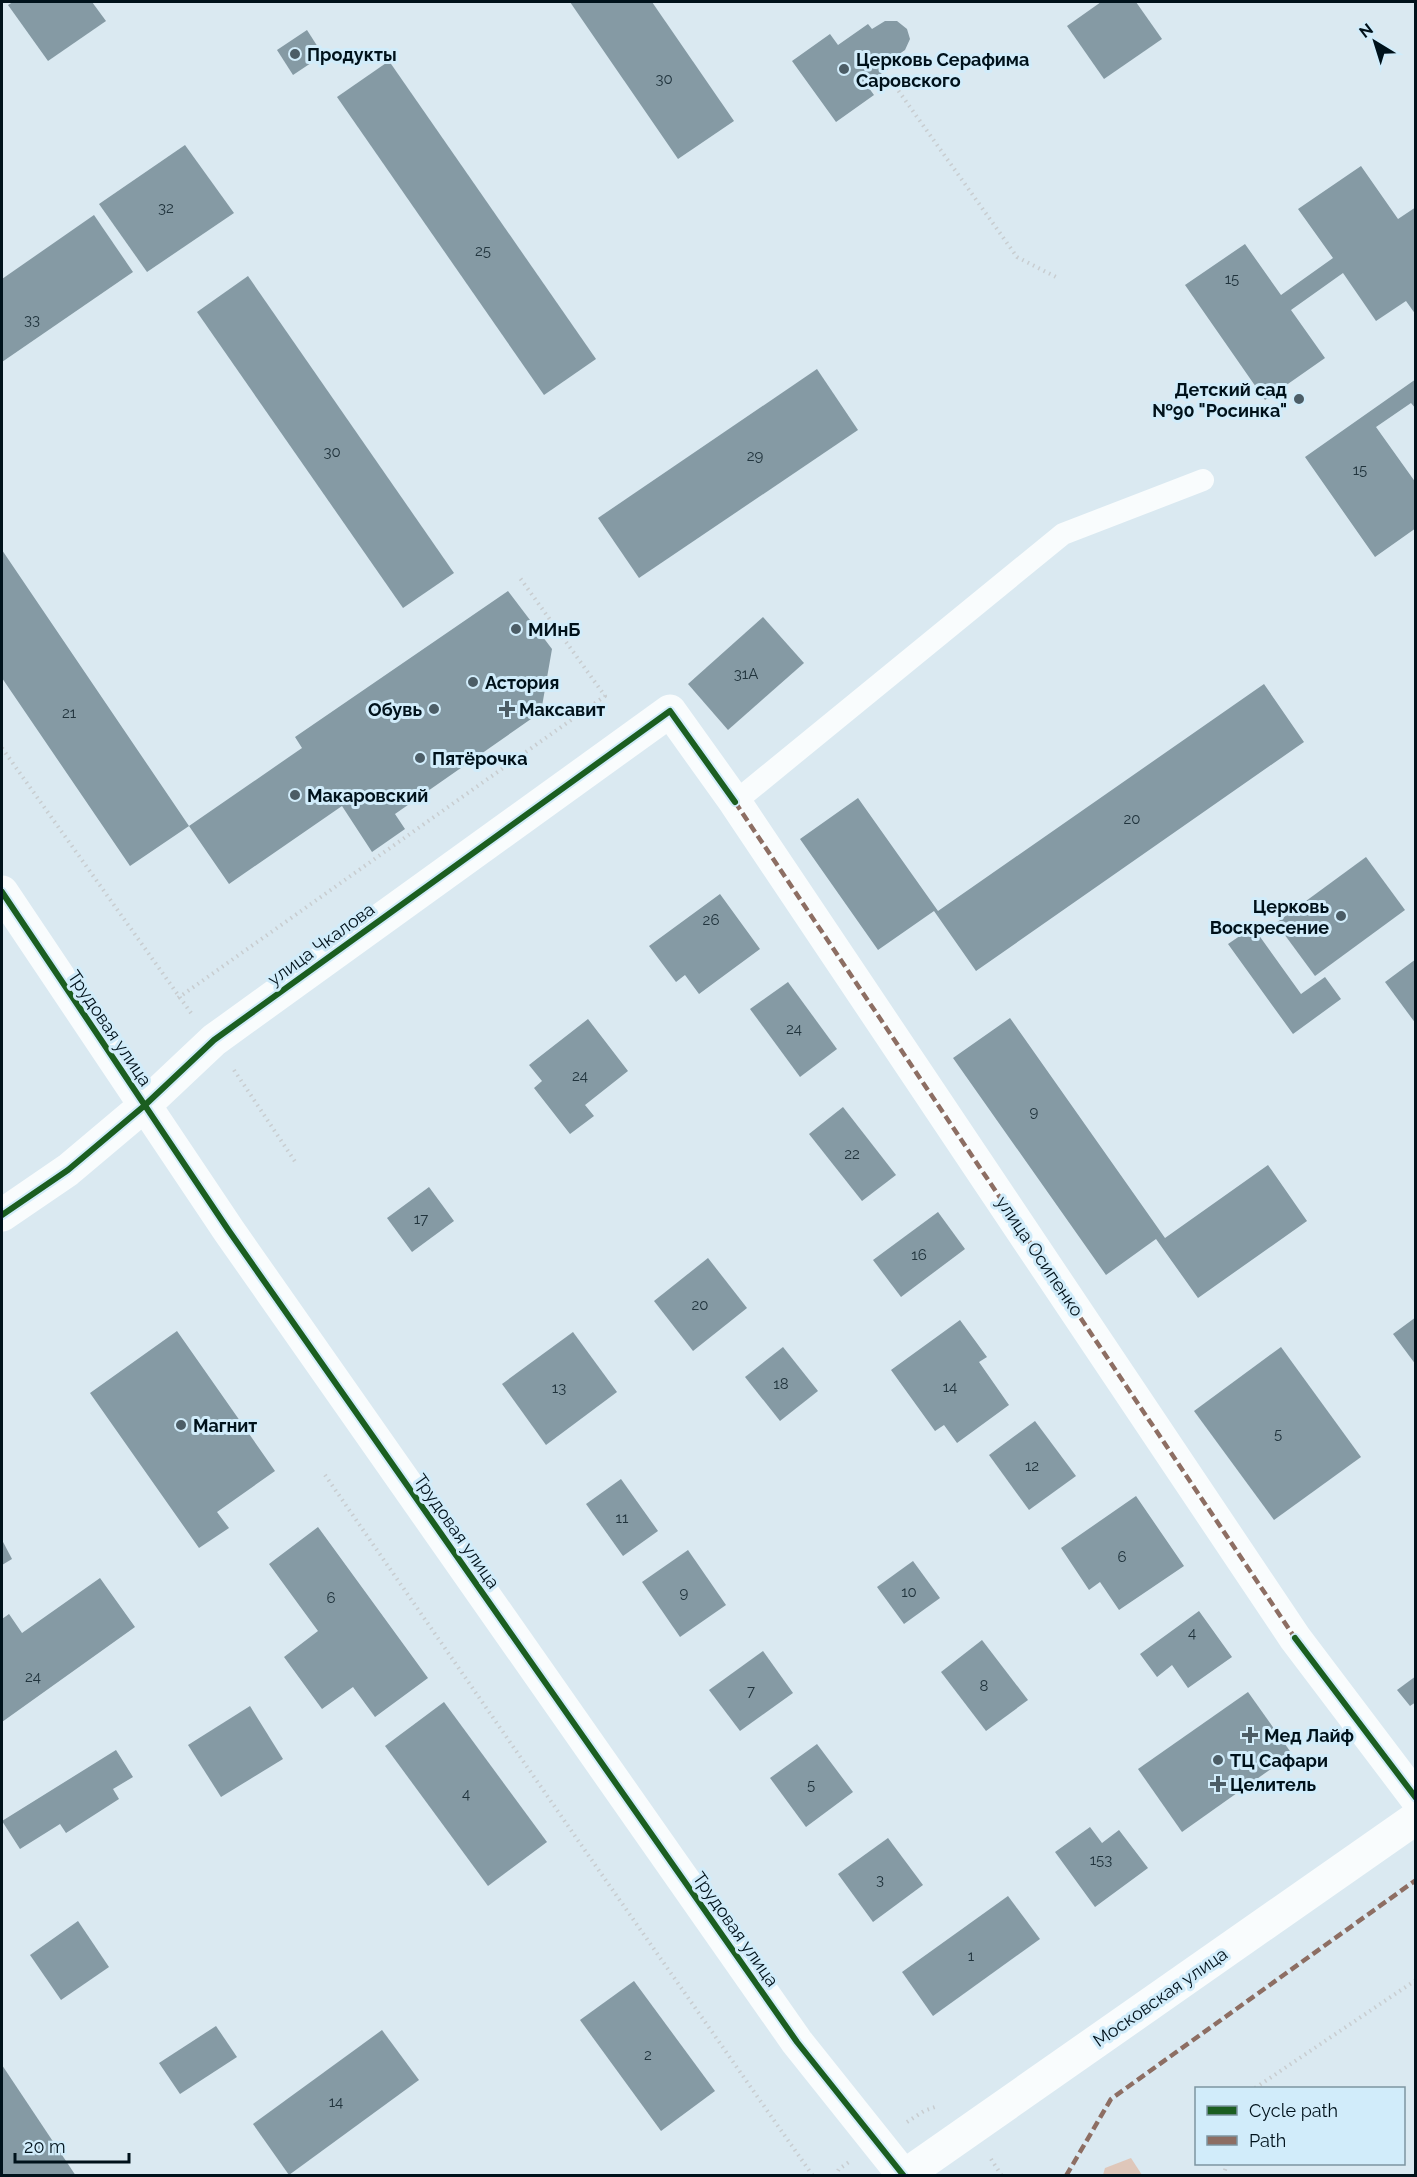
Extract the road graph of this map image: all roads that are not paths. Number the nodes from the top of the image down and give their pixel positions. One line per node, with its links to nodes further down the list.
1 (1203, 480): 3 (lane)
2 (670, 711): 3 (street, улица Осипенко); 5 (street, улица Чкалова)
3 (735, 802): 7 (street, улица Осипенко)
4 (2, 892): 5 (street, Трудовая улица)
5 (144, 1106): 6 (street, улица Чкалова); 9 (street, Трудовая улица)
6 (2, 1215)
7 (1416, 1798)
8 (1416, 1818): 9 (street, Московская улица)
9 (904, 2175)

